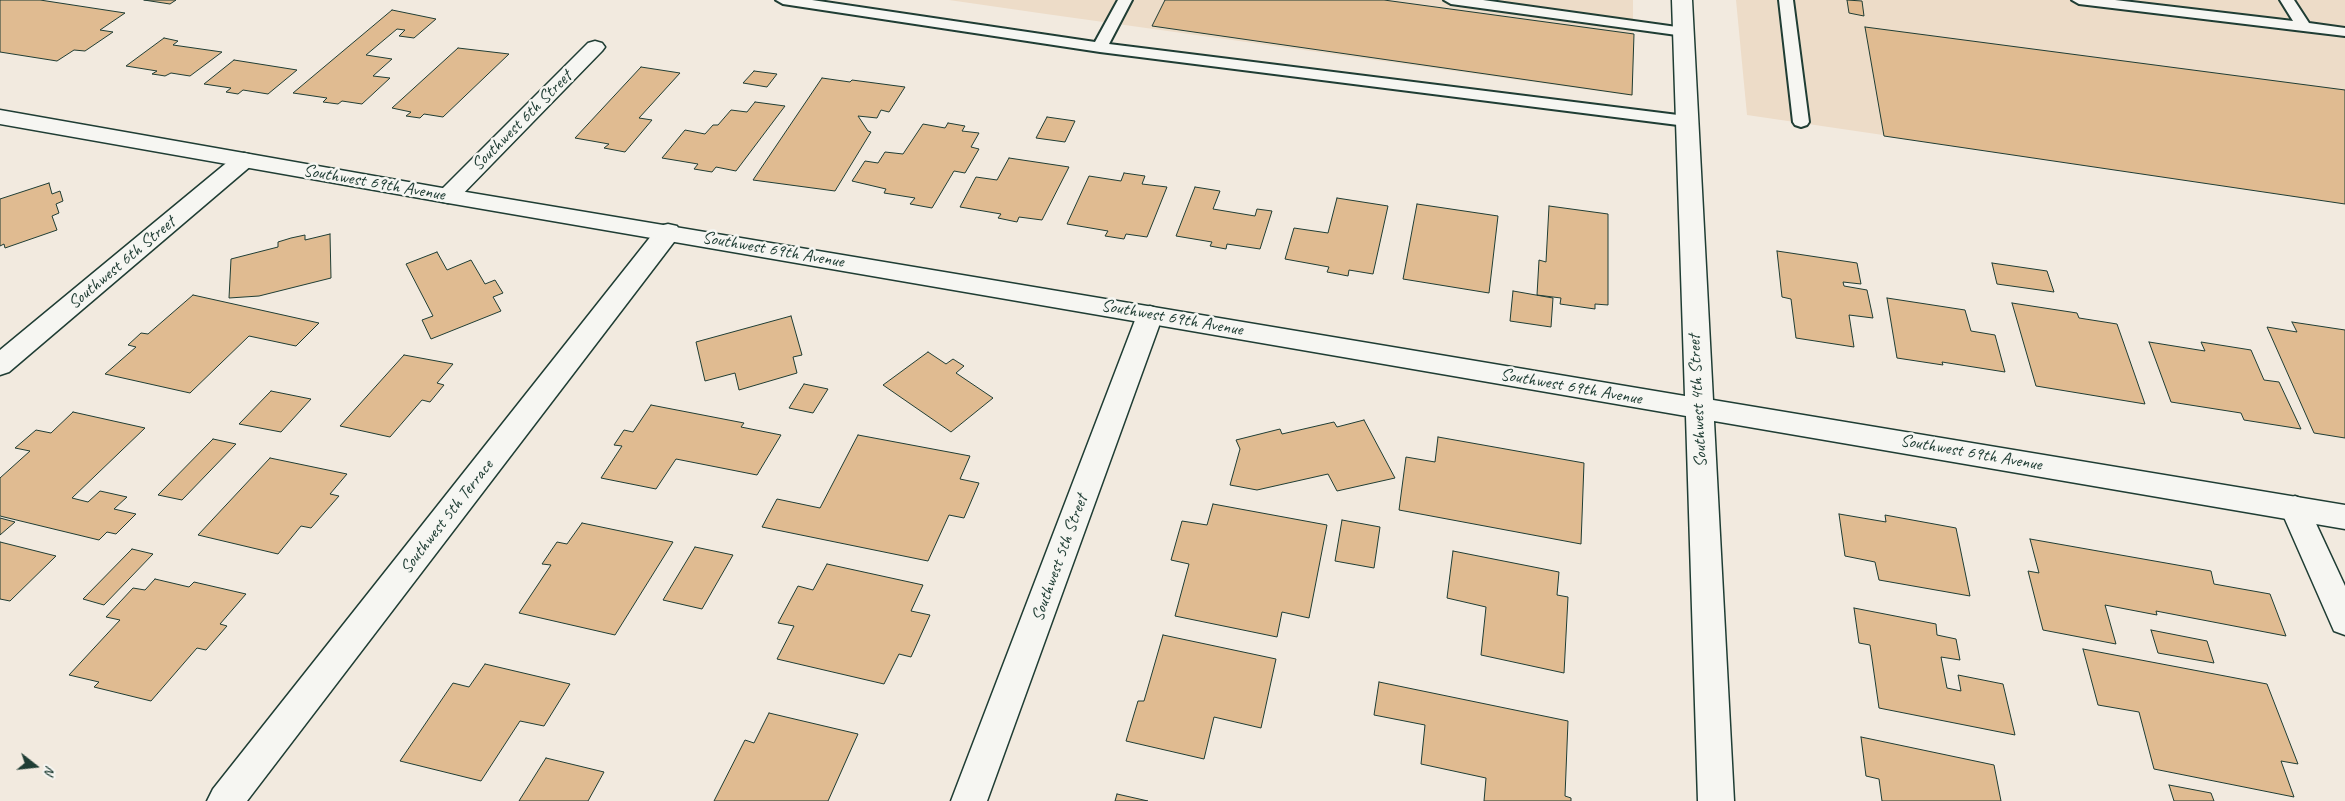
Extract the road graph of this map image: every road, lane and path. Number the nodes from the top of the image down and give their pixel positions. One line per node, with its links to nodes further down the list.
1 (783, 0): 11 (lane)
2 (1125, 0): 11 (lane)
3 (1451, 0): 9 (lane)
4 (1682, 0): 9 (street, Southwest 4th Street)
5 (1786, 0): 15 (lane)
6 (2079, 0): 8 (lane)
7 (2286, 0): 8 (lane)
8 (2304, 27): 10 (lane)
9 (1684, 32): 14 (street, Southwest 4th Street)
10 (2345, 32)
11 (1100, 46): 14 (lane)
12 (595, 47): 17 (street, Southwest 6th Street)
13 (0, 117): 16 (street, Southwest 69th Avenue)
14 (1686, 121): 21 (street, Southwest 4th Street)
15 (1801, 122)
16 (244, 160): 17 (street, Southwest 69th Avenue); 20 (street, Southwest 6th Street)
17 (448, 196): 18 (street, Southwest 69th Avenue)
18 (668, 232): 19 (street, Southwest 69th Avenue); 25 (street, Southwest 5th Terrace)
19 (1150, 314): 21 (street, Southwest 69th Avenue); 26 (street, Southwest 5th Street)
20 (0, 366)
21 (1699, 408): 22 (street, Southwest 69th Avenue); 27 (street, Southwest 4th Street)
22 (2295, 508): 23 (street, Southwest 69th Avenue); 24 (street)
23 (2345, 516)
24 (2345, 622)
25 (225, 801)
26 (969, 801)
27 (1716, 801)

